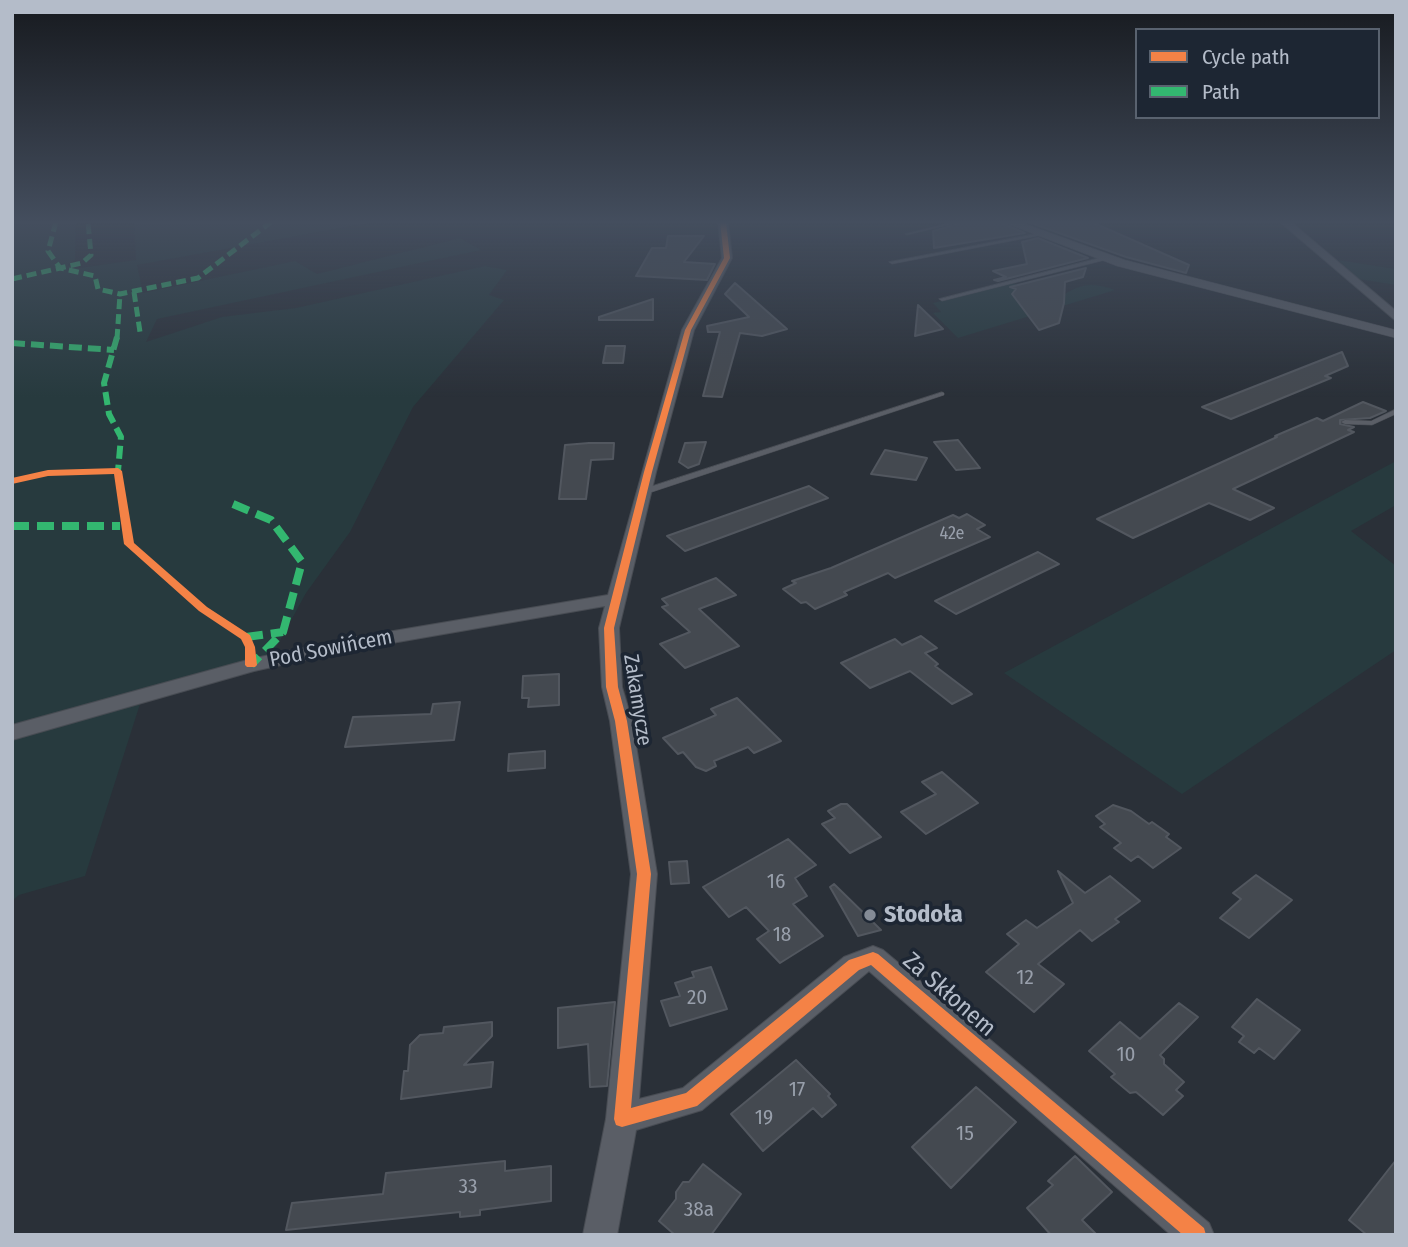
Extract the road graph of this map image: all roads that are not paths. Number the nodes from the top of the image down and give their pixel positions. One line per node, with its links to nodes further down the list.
1 (715, 280): 11 (street, Zakamycze)
2 (1018, 280): 5 (lane)
3 (1191, 280): 7 (street)
4 (1353, 280): 6 (street)
5 (942, 299)
6 (1396, 317)
7 (1396, 334)
8 (942, 394): 11 (lane)
9 (1396, 411): 10 (lane)
10 (1345, 422)
11 (643, 492): 12 (street, Zakamycze)
12 (615, 599): 13 (street, Pod Sowińcem); 14 (street, Zakamycze)
13 (12, 733)
14 (622, 1119): 15 (street, Zakamycze); 16 (street, Za Skłonem)
15 (600, 1235)
16 (1196, 1235)

